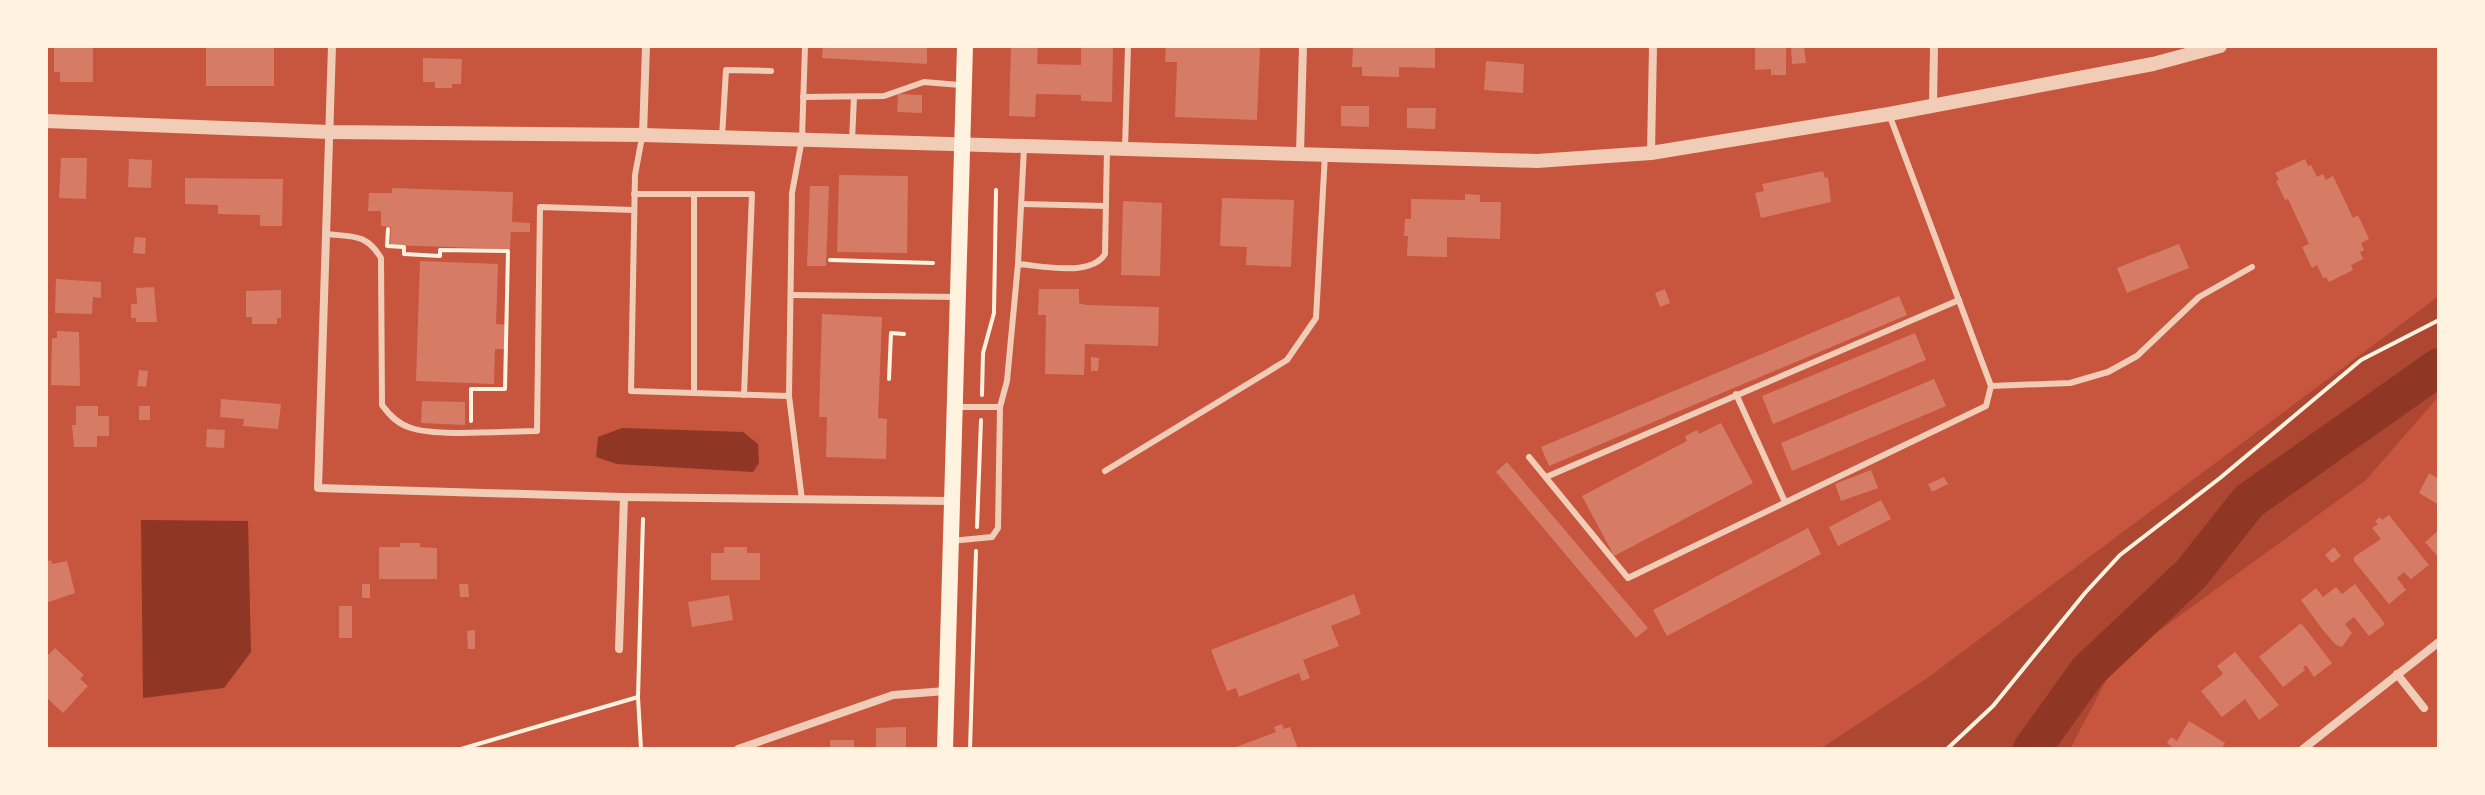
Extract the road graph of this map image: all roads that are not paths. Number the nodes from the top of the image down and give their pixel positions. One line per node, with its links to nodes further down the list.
1 (332, 46): 17 (street)
2 (646, 46): 18 (street)
3 (805, 46): 12 (lane)
4 (965, 46): 11 (main road)
5 (1128, 46): 25 (lane)
6 (1303, 46): 26 (street)
7 (1653, 46): 27 (street)
8 (1934, 46): 14 (street)
9 (2220, 46): 14 (street)
10 (771, 71): 19 (lane)
11 (964, 86): 13 (lane); 22 (main road)
12 (803, 97): 13 (lane); 20 (lane)
13 (854, 97): 21 (lane)
14 (1933, 106): 15 (street)
15 (1889, 114): 27 (street); 39 (lane)
16 (46, 121): 17 (street)
17 (329, 132): 18 (street); 34 (street)
18 (643, 135): 19 (street); 29 (lane)
19 (722, 137): 20 (street)
20 (802, 139): 21 (street); 37 (lane)
21 (852, 141): 22 (street)
22 (962, 143): 23 (street); 38 (main road)
23 (1024, 145): 24 (street); 31 (lane)
24 (1107, 149): 25 (street); 32 (lane)
25 (1125, 149): 26 (street)
26 (1300, 153): 28 (street)
27 (1651, 153): 28 (street)
28 (1325, 154): 48 (lane)
29 (634, 194): 30 (lane); 33 (lane)
30 (694, 195): 41 (lane); 43 (lane)
31 (1022, 204): 32 (lane); 35 (lane)
32 (1106, 206): 35 (lane)
33 (634, 210): 34 (lane); 41 (lane)
34 (326, 234): 50 (street)
35 (1018, 264): 46 (lane)
36 (2252, 267): 40 (lane)
37 (791, 295): 38 (lane); 44 (lane)
38 (957, 297): 45 (main road)
39 (1959, 300): 40 (lane); 42 (lane)
40 (1991, 386): 53 (lane)
41 (694, 393): 43 (lane)
42 (1736, 394): 49 (lane); 53 (lane)
43 (744, 395): 44 (lane)
44 (789, 396): 51 (lane)
45 (954, 407): 46 (lane); 52 (main road)
46 (1000, 407): 54 (lane)
47 (1529, 457): 49 (lane)
48 (1105, 471)
49 (1546, 477): 53 (lane)
50 (624, 497): 51 (street); 56 (street)
51 (802, 500): 52 (street)
52 (951, 501): 54 (main road)
53 (1785, 502)
54 (950, 541): 58 (main road)
55 (2439, 642): 57 (street)
56 (619, 649)
57 (2397, 674): 59 (street); 62 (street)
58 (946, 691): 60 (street); 61 (main road)
59 (2424, 708)
60 (738, 749)
61 (945, 749)
62 (2303, 749)

